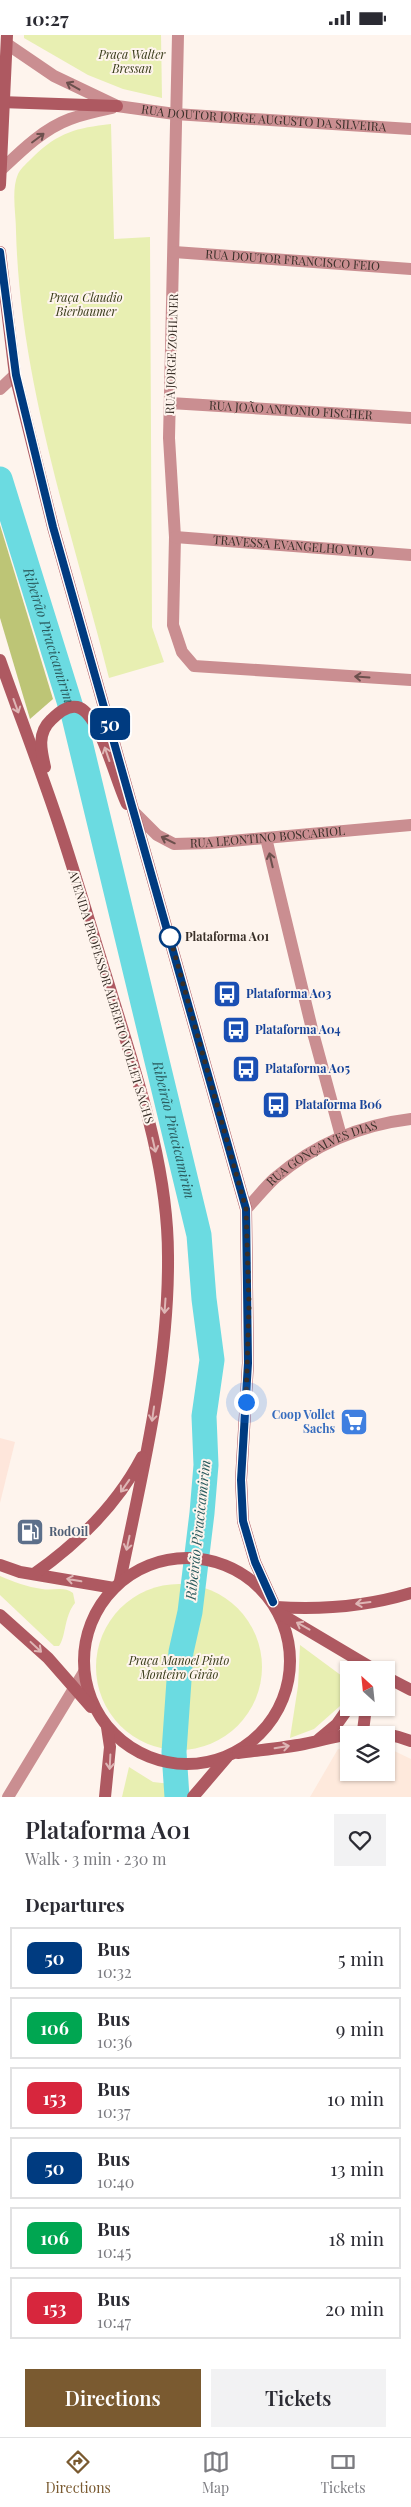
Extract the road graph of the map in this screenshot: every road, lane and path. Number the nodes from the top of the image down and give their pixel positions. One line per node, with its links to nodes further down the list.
1 (178, 35): 5 (street, RUA JORGE ZOHLNER)
2 (7, 40): 3 (main road); 4 (street, RUA DOUTOR JORGE AUGUSTO DA SILVEIRA, one-way to 2)
3 (3, 103): 4 (main road); 7 (main road)
4 (117, 106): 5 (street, RUA DOUTOR JORGE AUGUSTO DA SILVEIRA); 7 (street, RUA DOUTOR JORGE AUGUSTO DA SILVEIRA, one-way to 4)
5 (175, 114): 6 (street, RUA DOUTOR JORGE AUGUSTO DA SILVEIRA); 10 (street, RUA JORGE ZOHLNER)
6 (411, 129)
7 (1, 170): 8 (main road)
8 (0, 185)
9 (0, 252): 12 (main road)
10 (174, 252): 11 (street, RUA DOUTOR FRANCISCO FEIO); 14 (street, RUA JORGE ZOHLNER)
11 (411, 269)
12 (16, 375): 13 (street); 20 (main road)
13 (1, 389)
14 (170, 403): 15 (street, RUA JOÃO ANTONIO FISCHER); 16 (street, RUA JORGE ZOHLNER)
15 (411, 419)
16 (175, 537): 17 (street, TRAVESSA EVANGELHO VIVO); 19 (street, RUA JORGE ZOHLNER, one-way to 16)
17 (411, 555)
18 (0, 660): 21 (main road, AVENIDA PROFESSOR ALBERTO VOLLET SACHS, one-way to 21)
19 (411, 680)
20 (135, 813): 21 (main road, one-way to 21); 23 (street, RUA LEONTINO BOSCARIOL, one-way to 20); 26 (main road)
21 (58, 821): 27 (main road, AVENIDA PROFESSOR ALBERTO VOLLET SACHS, one-way to 27)
22 (411, 825): 23 (street, RUA LEONTINO BOSCARIOL)
23 (266, 838): 25 (street, one-way to 23)
24 (411, 1119): 25 (street, RUA GONÇALVES DIAS)
25 (341, 1136): 26 (street, RUA GONÇALVES DIAS)
26 (246, 1209): 32 (main road)
27 (149, 1444): 29 (main road, one-way to 29); 30 (main road, AVENIDA PROFESSOR ALBERTO VOLLET SACHS, one-way to 30)
28 (0, 1565): 29 (main road)
29 (34, 1574): 30 (main road, one-way to 29)
30 (117, 1585): 32 (main road); 35 (main road)
31 (411, 1593): 32 (main road, one-way to 32)
32 (276, 1607): 34 (main road, one-way to 32); 45 (main road)
33 (0, 1615): 37 (main road, one-way to 37)
34 (350, 1661)
35 (84, 1672): 37 (street); 40 (main road)
36 (395, 1682): 38 (main road)
37 (74, 1687): 40 (main road); 46 (street)
38 (411, 1690)
39 (343, 1716): 43 (main road)
40 (106, 1725): 45 (main road); 47 (main road, one-way to 47)
41 (340, 1736): 43 (main road)
42 (395, 1736): 44 (main road)
43 (318, 1741): 45 (main road, one-way to 43)
44 (411, 1741)
45 (231, 1754): 48 (main road)
46 (8, 1797)
47 (105, 1797)
48 (193, 1797)

